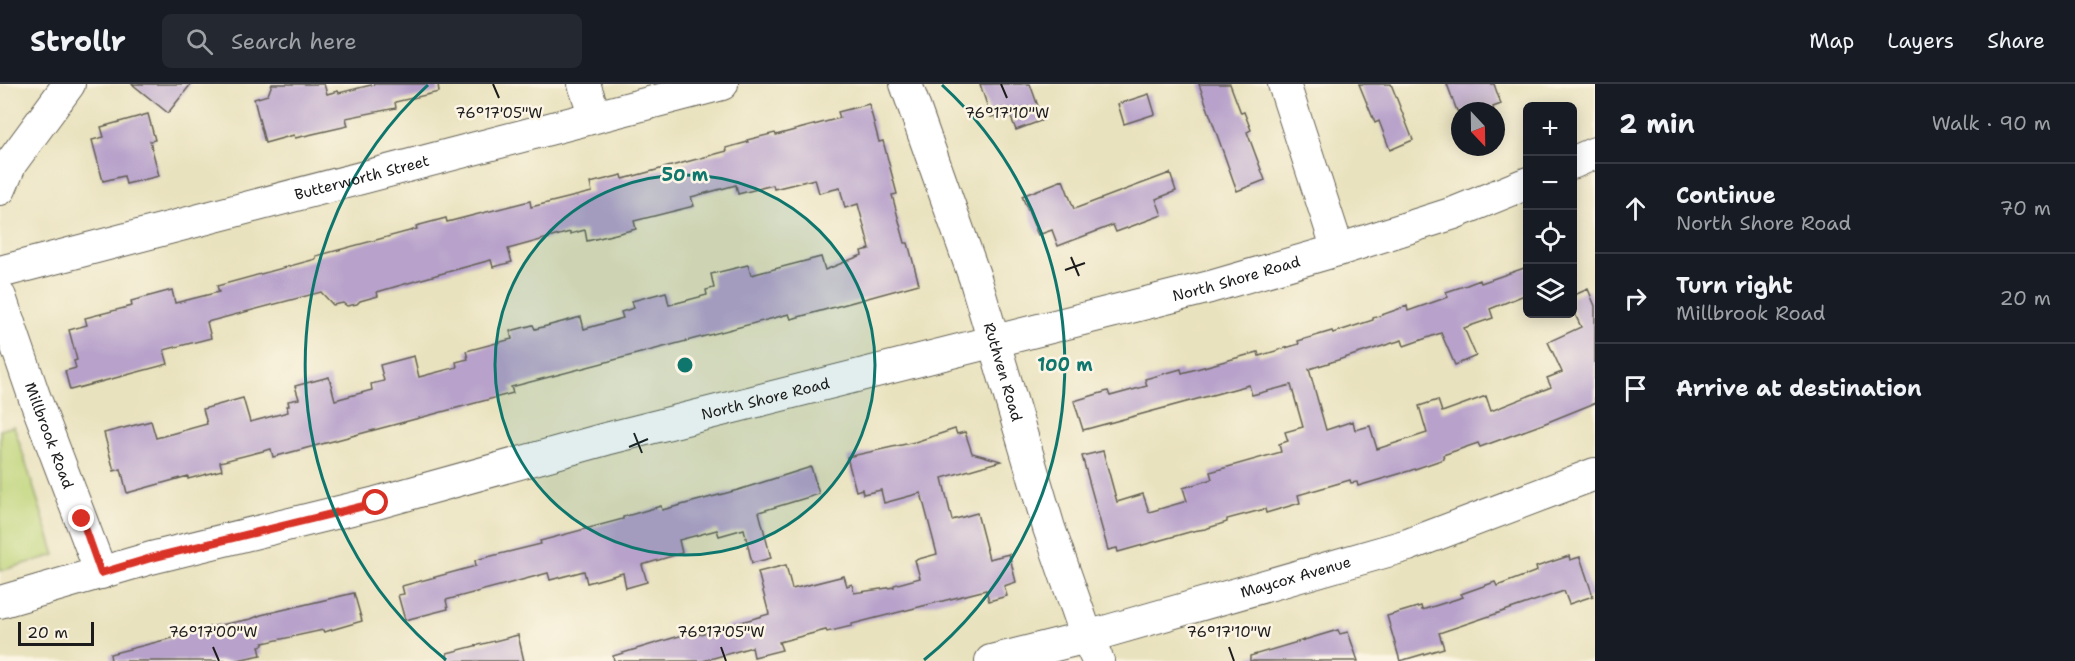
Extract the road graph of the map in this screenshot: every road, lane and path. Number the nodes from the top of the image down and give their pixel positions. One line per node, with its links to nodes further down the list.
1 (69, 84): 10 (street)
2 (584, 84): 6 (street)
3 (722, 84): 6 (street, Butterworth Street)
4 (906, 84): 14 (street, Ruthven Road)
5 (1284, 84): 11 (street)
6 (595, 116): 12 (street, Butterworth Street)
7 (1595, 153): 8 (street)
8 (1577, 161)
9 (1523, 185): 11 (street, North Shore Road)
10 (0, 189)
11 (1338, 250): 14 (street, North Shore Road)
12 (0, 272)
13 (0, 297): 16 (street, Millbrook Road)
14 (994, 341): 16 (street, North Shore Road); 18 (street, Ruthven Road)
15 (1595, 474): 18 (street, Maycox Avenue)
16 (101, 573): 17 (street, North Shore Road)
17 (0, 602)
18 (1092, 649): 19 (street, Maycox Avenue)
19 (991, 661)

